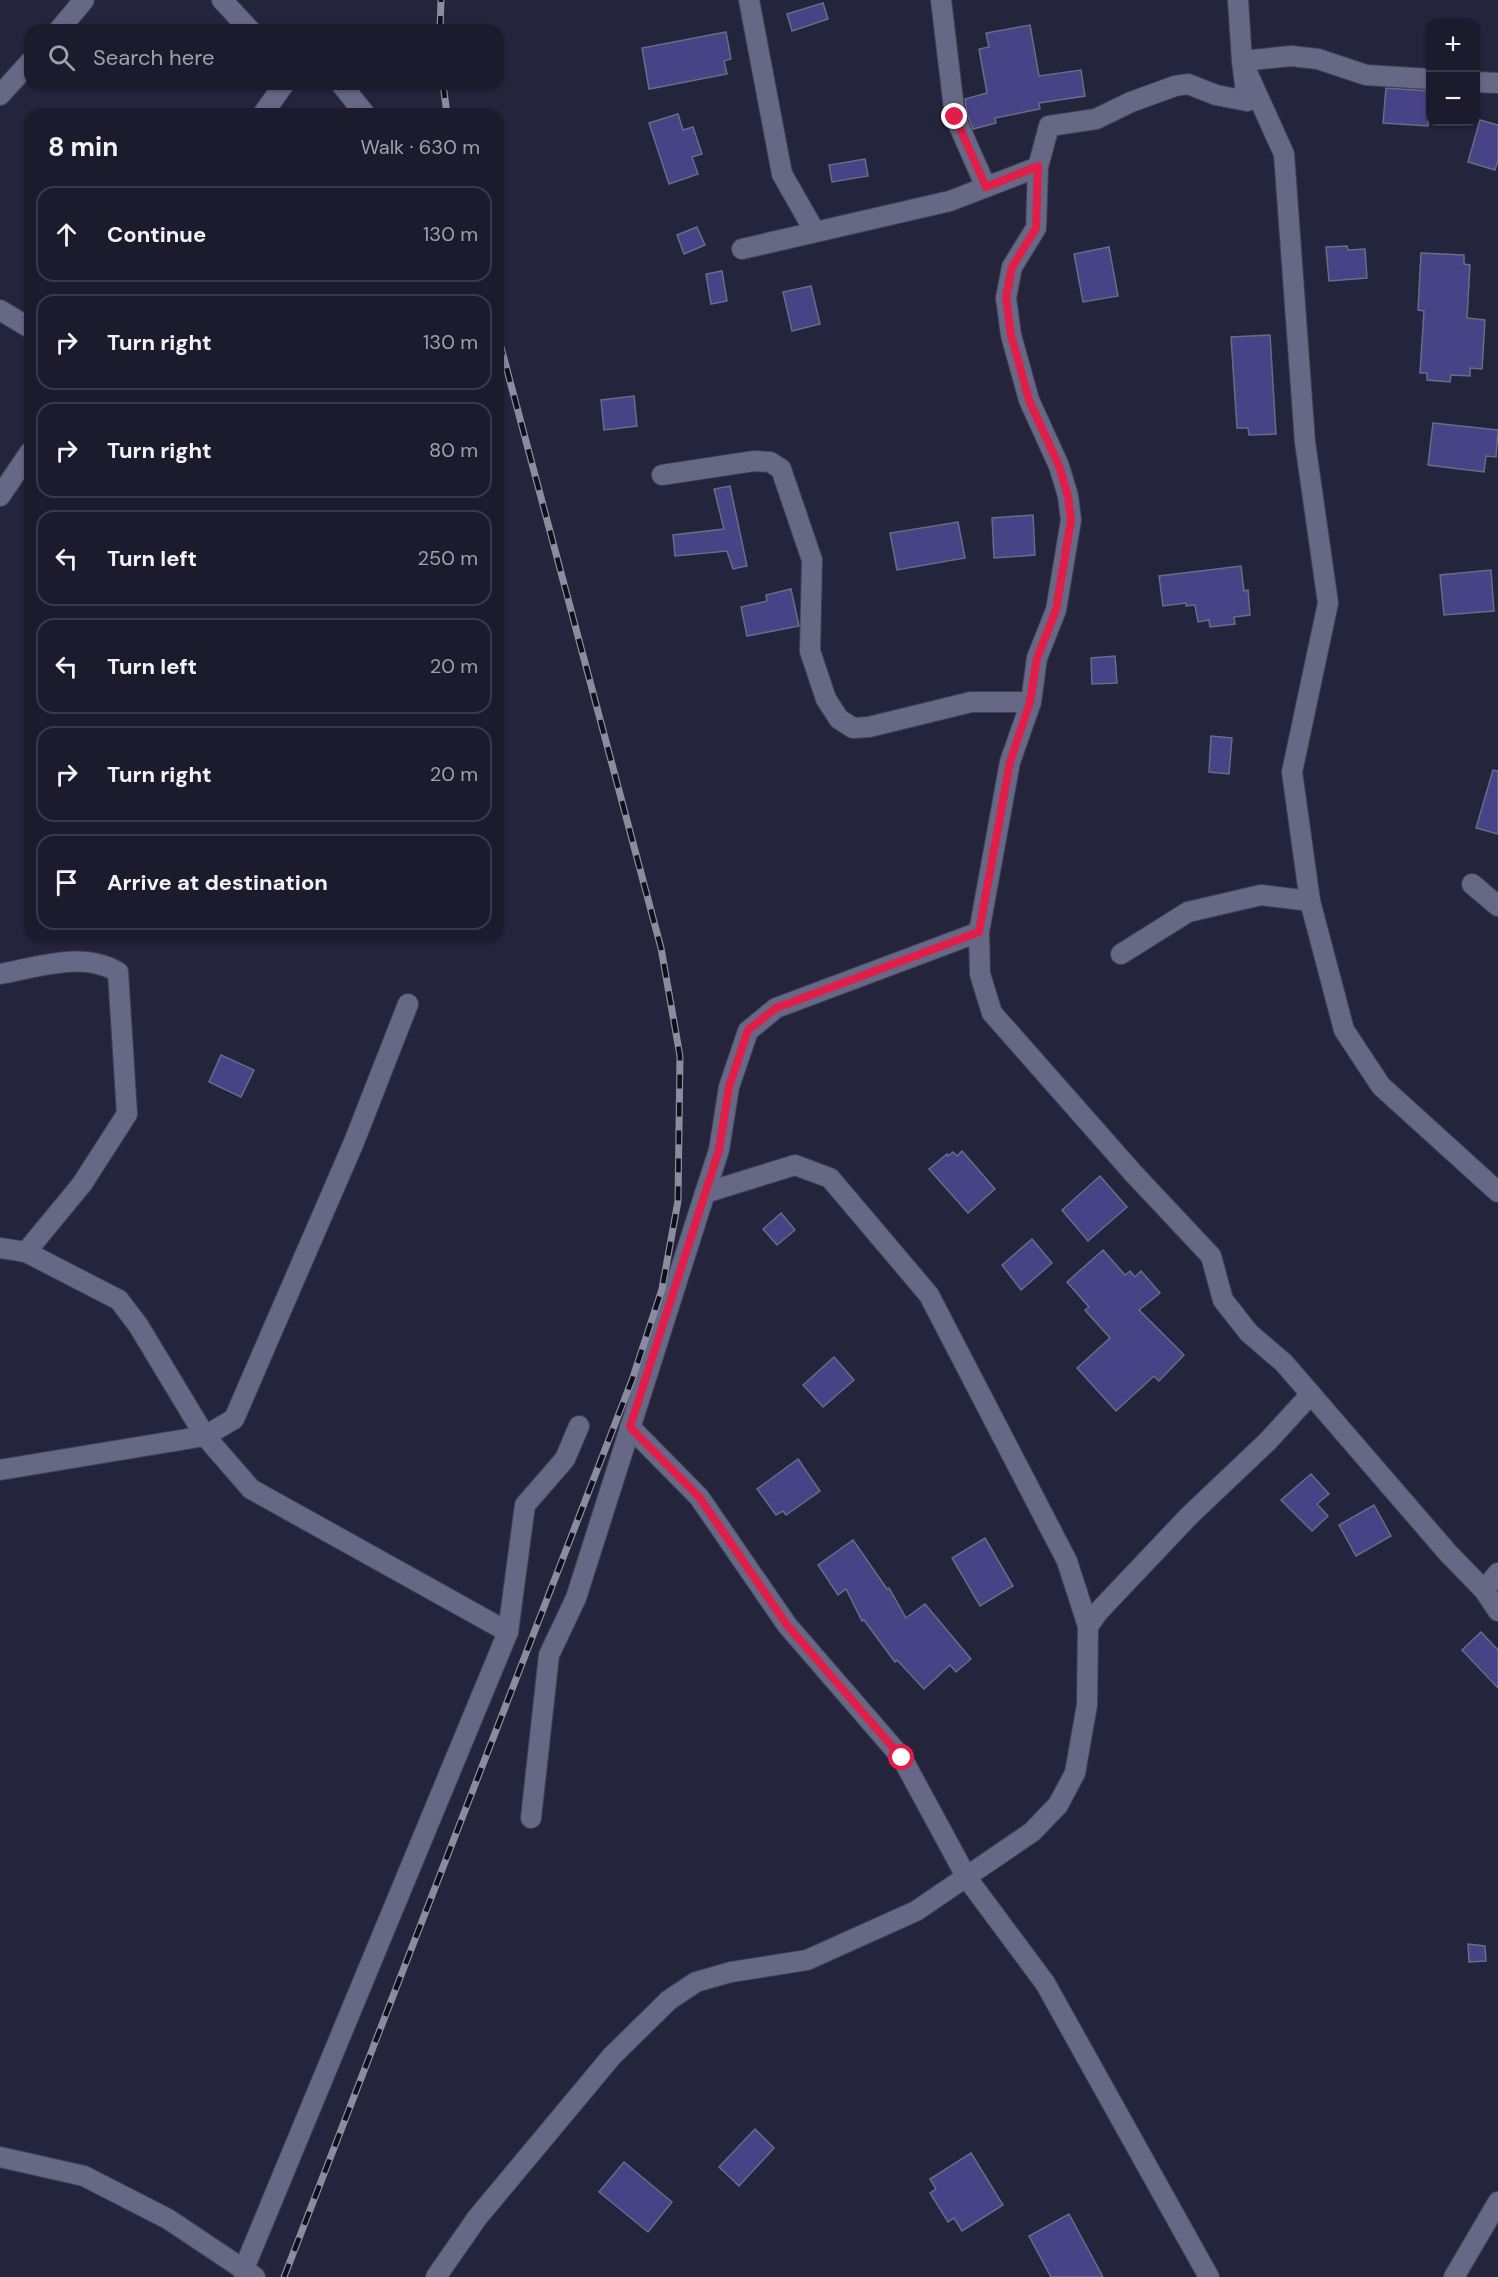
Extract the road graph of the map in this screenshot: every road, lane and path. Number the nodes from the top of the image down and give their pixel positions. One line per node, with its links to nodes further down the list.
1 (84, 0): 6 (street)
2 (222, 0): 7 (street)
3 (749, 0): 20 (street)
4 (941, 0): 19 (street)
5 (1238, 0): 8 (street)
6 (64, 24)
7 (244, 24)
8 (1242, 61): 10 (street); 18 (street); 29 (street)
9 (24, 69): 15 (street)
10 (1426, 79)
11 (1480, 82): 12 (street)
12 (1498, 83)
13 (280, 90): 16 (street)
14 (346, 90): 17 (street)
15 (0, 95)
16 (267, 108)
17 (360, 108)
18 (1038, 166): 19 (street); 27 (street)
19 (986, 187): 20 (street)
20 (815, 232): 21 (street)
21 (742, 249)
22 (0, 310): 23 (street)
23 (24, 324)
24 (24, 461): 26 (street)
25 (663, 475): 27 (street)
26 (0, 496)
27 (1030, 702): 31 (street)
28 (1472, 884): 30 (street)
29 (1310, 901): 32 (street); 35 (street)
30 (1498, 906)
31 (979, 932): 36 (street); 39 (street)
32 (1121, 954)
33 (0, 974): 38 (street)
34 (408, 1004): 42 (street)
35 (1498, 1192)
36 (705, 1193): 41 (street); 47 (street)
37 (0, 1248): 38 (street)
38 (26, 1252): 42 (street)
39 (1311, 1394): 45 (street); 47 (street)
40 (579, 1426): 48 (street)
41 (630, 1427): 49 (street); 50 (street)
42 (205, 1436): 43 (street); 48 (street)
43 (0, 1470)
44 (1498, 1573): 45 (street)
45 (1484, 1590): 46 (street)
46 (1498, 1611)
47 (1088, 1626): 50 (street)
48 (508, 1632): 53 (street)
49 (531, 1818)
50 (967, 1878): 54 (street); 55 (street)
51 (0, 2157): 53 (street)
52 (1498, 2202): 56 (street)
53 (249, 2274)
54 (436, 2277)
55 (1209, 2277)
56 (1454, 2277)

